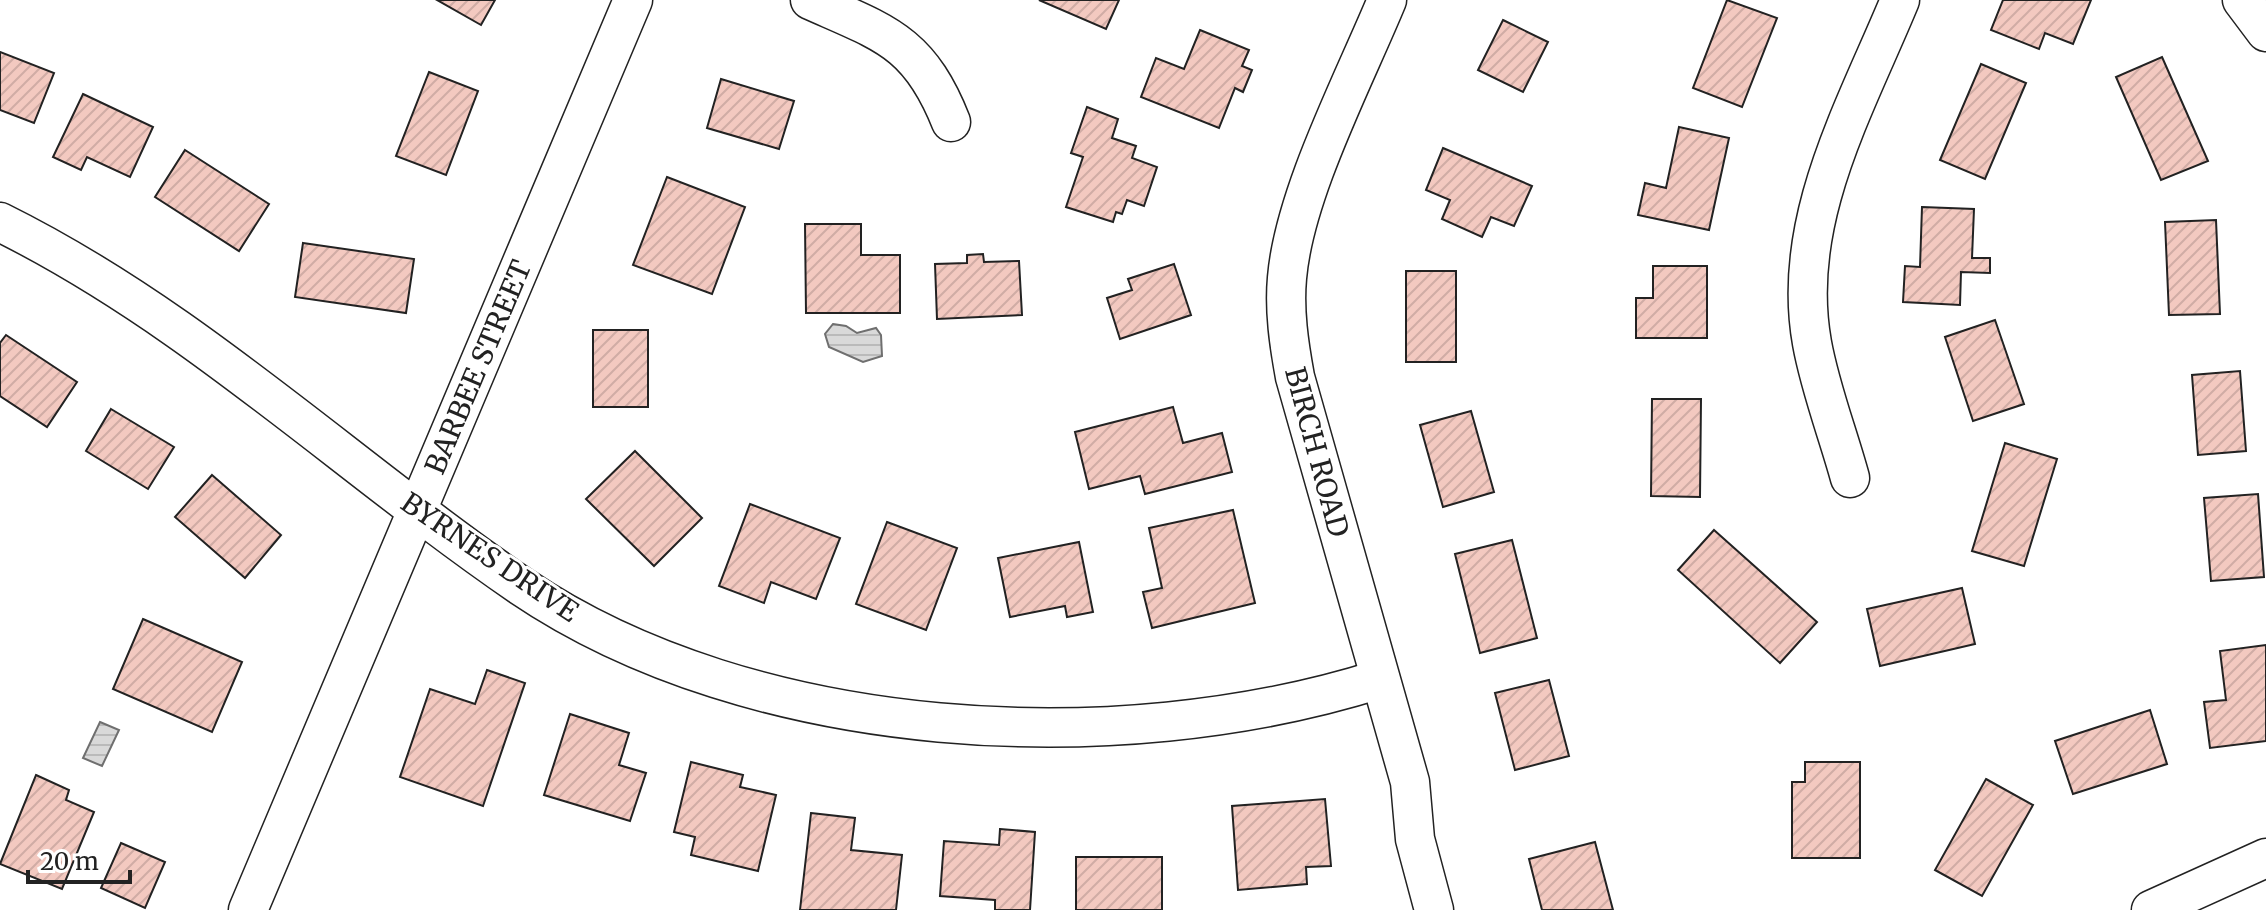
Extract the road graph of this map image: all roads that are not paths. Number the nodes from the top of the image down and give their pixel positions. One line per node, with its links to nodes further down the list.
1 (633, 0): 10 (street, BARBEE STREET)
2 (810, 0): 7 (street)
3 (1387, 0): 11 (street, BIRCH ROAD)
4 (1900, 0): 9 (street)
5 (2242, 0): 6 (street)
6 (2266, 32)
7 (951, 122)
8 (0, 222): 10 (street, BYRNES DRIVE)
9 (1850, 478)
10 (417, 509): 11 (street, BYRNES DRIVE); 13 (street, BARBEE STREET)
11 (1380, 679): 14 (street, BIRCH ROAD)
12 (2266, 858): 15 (street)
13 (248, 910)
14 (1434, 910)
15 (2151, 910)

